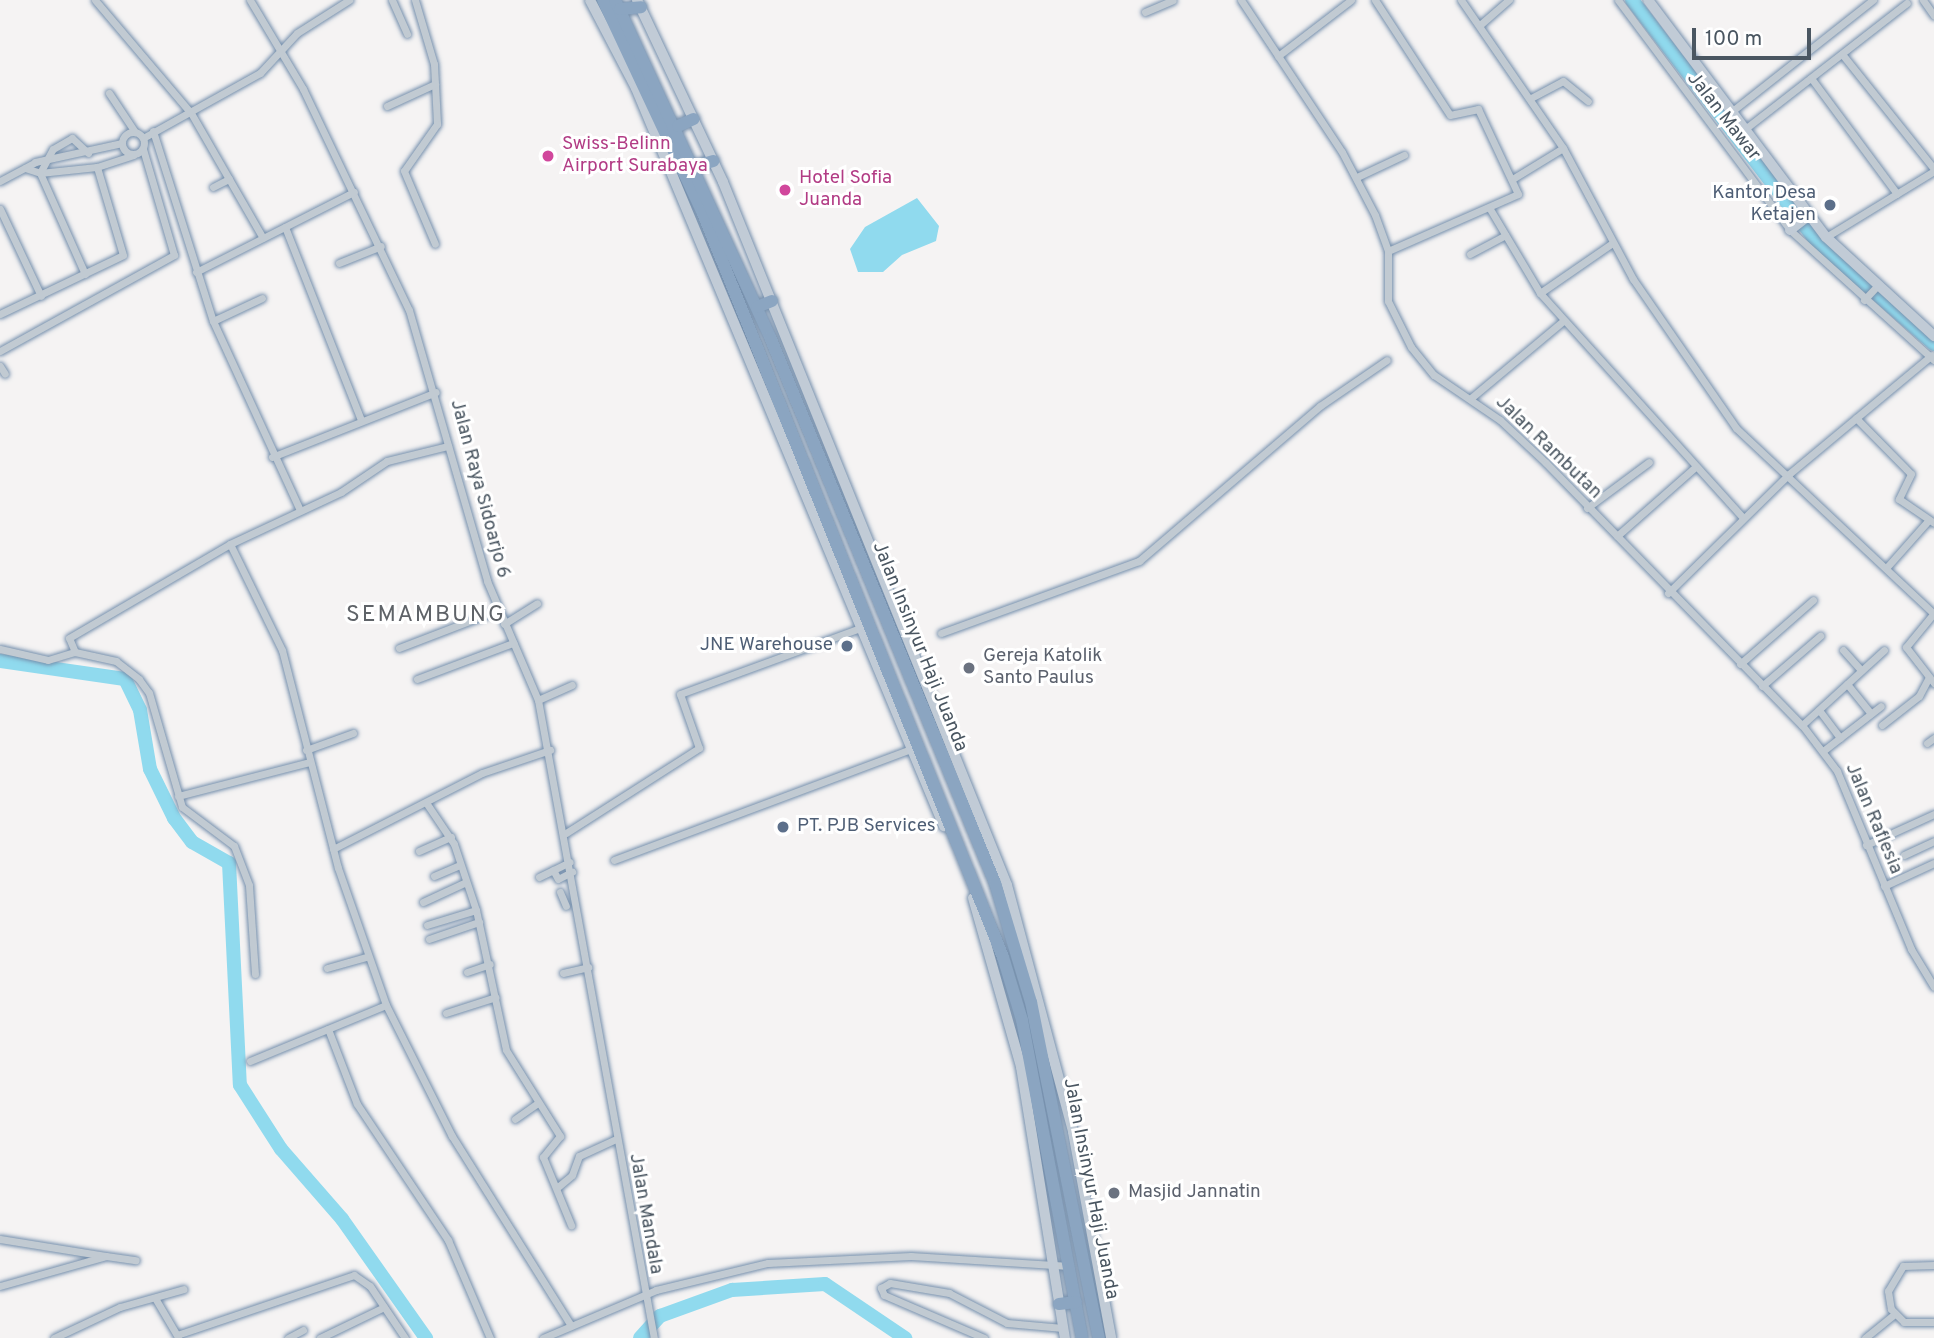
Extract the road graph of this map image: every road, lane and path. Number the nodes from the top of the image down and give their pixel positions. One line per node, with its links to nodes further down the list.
1 (95, 0): 36 (street)
2 (250, 0): 25 (street, Jalan Raya Sidoarjo 6)
3 (349, 0): 25 (street)
4 (392, 0): 24 (street)
5 (415, 0): 29 (street)
6 (590, 0): 30 (street, Jalan Insinyur Haji Juanda)
7 (603, 0): 30 (highway, Jalan Insinyur Haji Juanda)
8 (1173, 0): 21 (street)
9 (1241, 0): 27 (street, Jalan Rambutan)
10 (1351, 0): 27 (street)
11 (1375, 0): 57 (street)
12 (1461, 0): 23 (street)
13 (1509, 0): 23 (street)
14 (1618, 0): 67 (street, Jalan Mawar)
15 (1648, 0): 35 (street)
16 (1873, 0): 35 (street)
17 (1923, 0): 22 (street)
18 (1908, 3): 26 (street)
19 (639, 4): 20 (highway); 37 (street, Jalan Insinyur Haji Juanda)
20 (618, 5): 38 (highway, Jalan Insinyur Haji Juanda)
21 (1145, 12)
22 (1934, 16)
23 (1481, 24): 32 (street)
24 (407, 34)
25 (281, 47): 36 (street); 61 (street, Jalan Raya Sidoarjo 6)
26 (1842, 54): 28 (street); 54 (street)
27 (1278, 56): 56 (street, Jalan Rambutan)
28 (1811, 78): 39 (street); 62 (street)
29 (435, 84): 34 (street); 71 (street)
30 (642, 85): 119 (street, Jalan Insinyur Haji Juanda); 157 (highway, Jalan Insinyur Haji Juanda)
31 (109, 93): 41 (street)
32 (1531, 98): 33 (street); 44 (street)
33 (1588, 101)
34 (387, 106)
35 (1731, 112): 39 (street)
36 (191, 113): 40 (street); 58 (street)
37 (694, 119): 38 (highway); 50 (street, Jalan Insinyur Haji Juanda)
38 (678, 127): 51 (highway, Jalan Insinyur Haji Juanda)
39 (1745, 129): 65 (street)
40 (153, 131): 42 (street); 77 (street)
41 (135, 132): 42 (street); 43 (street)
42 (143, 138): 45 (street)
43 (122, 143): 46 (street); 47 (street)
44 (1563, 148): 57 (street); 72 (street)
45 (143, 149): 47 (street); 90 (street)
46 (88, 153): 49 (street); 49 (street)
47 (133, 155): 53 (street)
48 (1404, 155): 56 (street)
49 (43, 161): 52 (street); 55 (street)
50 (713, 161): 51 (highway); 84 (street, Jalan Insinyur Haji Juanda)
51 (696, 166): 85 (highway, Jalan Insinyur Haji Juanda)
52 (25, 167): 55 (street); 59 (street)
53 (97, 167): 55 (street); 78 (street)
54 (1934, 170): 62 (street)
55 (40, 173): 78 (street)
56 (1357, 177): 74 (street, Jalan Rambutan)
57 (1514, 178): 64 (street)
58 (229, 179): 60 (street); 70 (street)
59 (0, 181)
60 (213, 187)
61 (354, 192): 66 (street); 73 (street, Jalan Raya Sidoarjo 6)
62 (1897, 194): 69 (street)
63 (0, 209): 81 (street)
64 (1490, 209): 68 (street); 74 (street)
65 (1808, 216): 67 (street); 69 (street)
66 (285, 228): 70 (street); 100 (street)
67 (1792, 229): 83 (street, Jalan Mawar)
68 (1505, 235): 75 (street); 80 (street)
69 (1826, 237): 79 (street)
70 (263, 238): 77 (street)
71 (435, 244)
72 (1611, 244): 80 (street); 105 (street)
73 (381, 246): 76 (street); 95 (street, Jalan Raya Sidoarjo 6)
74 (1388, 251): 96 (street, Jalan Rambutan)
75 (1470, 254)
76 (339, 263)
77 (196, 272): 87 (street)
78 (85, 274): 81 (street)
79 (1875, 288): 83 (street); 89 (street)
80 (1540, 293): 88 (street)
81 (41, 296): 86 (street)
82 (262, 298): 87 (street)
83 (1865, 299): 91 (street, Jalan Mawar)
84 (772, 302): 85 (highway); 97 (street, Jalan Insinyur Haji Juanda)
85 (757, 307): 98 (highway, Jalan Insinyur Haji Juanda)
86 (0, 314)
87 (213, 321): 102 (street)
88 (1563, 321): 96 (street); 104 (street)
89 (1934, 337)
90 (0, 351)
91 (1933, 356): 99 (street)
92 (1387, 360): 120 (street)
93 (0, 366): 94 (street)
94 (5, 374)
95 (436, 392): 100 (street); 101 (street, Jalan Raya Sidoarjo 6)
96 (1471, 398): 106 (street, Jalan Rambutan)
97 (813, 403): 98 (highway); 192 (street, Jalan Insinyur Haji Juanda)
98 (800, 409): 192 (highway, Jalan Insinyur Haji Juanda)
99 (1856, 418): 105 (street); 109 (street)
100 (361, 420): 102 (street)
101 (449, 446): 107 (street); 116 (street, Jalan Raya Sidoarjo 6)
102 (272, 457): 107 (street)
103 (1649, 462): 106 (street)
104 (1694, 468): 108 (street); 110 (street)
105 (1788, 474): 108 (street); 112 (street)
106 (1587, 508): 110 (street, Jalan Rambutan)
107 (300, 510): 111 (street)
108 (1743, 518): 113 (street)
109 (1930, 523): 112 (street)
110 (1617, 536): 113 (street, Jalan Rambutan)
111 (233, 548): 127 (street); 144 (street)
112 (1887, 567): 117 (street)
113 (1668, 593): 128 (street, Jalan Raflesia)
114 (1813, 600): 128 (street)
115 (537, 603): 118 (street)
116 (498, 610): 118 (street, Jalan Raya Sidoarjo 6); 123 (street)
117 (1934, 613): 131 (street)
118 (504, 624): 122 (street, Jalan Raya Sidoarjo 6)
119 (860, 628): 143 (street, Jalan Insinyur Haji Juanda); 151 (street)
120 (941, 634)
121 (1820, 636): 134 (street)
122 (513, 643): 130 (street); 135 (street, Jalan Raya Sidoarjo 6)
123 (399, 648)
124 (0, 649): 127 (street)
125 (1843, 650): 129 (street)
126 (1884, 650): 129 (street)
127 (75, 652): 148 (street)
128 (1740, 664): 134 (street, Jalan Raflesia)
129 (1861, 670): 132 (street)
130 (416, 679)
131 (1932, 680): 140 (street)
132 (1847, 684): 137 (street); 138 (street)
133 (572, 685): 135 (street)
134 (1762, 686): 139 (street, Jalan Raflesia)
135 (538, 700): 145 (street, Jalan Raya Sidoarjo 6)
136 (1881, 706): 138 (street)
137 (1819, 709): 139 (street); 142 (street)
138 (1871, 714): 142 (street)
139 (1802, 725): 146 (street, Jalan Raflesia)
140 (1882, 725)
141 (353, 733): 144 (street)
142 (1840, 738): 146 (street)
143 (911, 749): 157 (street, Jalan Insinyur Haji Juanda); 159 (street)
144 (306, 750): 147 (street)
145 (550, 750): 149 (street); 151 (street, Jalan Raya Sidoarjo 6)
146 (1823, 751): 154 (street, Jalan Raflesia)
147 (309, 762): 148 (street); 155 (street)
148 (178, 796): 182 (street)
149 (427, 804): 152 (street); 155 (street)
150 (1934, 814): 154 (street)
151 (566, 833): 160 (street, Jalan Raya Sidoarjo 6)
152 (451, 837): 156 (street); 162 (street)
153 (1934, 841): 158 (street)
154 (1866, 845): 168 (street, Jalan Raflesia)
155 (333, 849): 176 (street)
156 (419, 851)
157 (961, 853): 193 (highway, Jalan Insinyur Haji Juanda); 201 (street, Jalan Insinyur Haji Juanda)
158 (1903, 855)
159 (614, 860)
160 (570, 862): 163 (street); 164 (street, Jalan Raya Sidoarjo 6)
161 (1934, 863): 168 (street)
162 (460, 865): 165 (street); 167 (street)
163 (553, 870): 164 (street); 166 (street)
164 (572, 872): 171 (street, Jalan Raya Sidoarjo 6)
165 (434, 877)
166 (538, 877)
167 (466, 882): 170 (street); 172 (street)
168 (1884, 886): 183 (street, Jalan Raflesia)
169 (563, 899): 171 (street)
170 (423, 902)
171 (578, 902): 178 (street, Jalan Raya Sidoarjo 6)
172 (476, 910): 173 (street); 174 (street)
173 (479, 922): 175 (street); 177 (street)
174 (427, 925)
175 (429, 939)
176 (366, 957): 179 (street); 185 (street)
177 (490, 964): 180 (street); 184 (street)
178 (588, 967): 181 (street); 191 (street, Jalan Raya Sidoarjo 6)
179 (327, 968)
180 (467, 972)
181 (564, 973)
182 (255, 974)
183 (1934, 986)
184 (496, 997): 186 (street); 189 (street)
185 (386, 1005): 187 (street); 211 (street)
186 (446, 1013)
187 (328, 1029): 188 (street); 219 (street)
188 (250, 1061)
189 (538, 1103): 190 (street); 194 (street)
190 (515, 1119)
191 (616, 1139): 194 (street); 204 (street, Jalan Mandala)
192 (1073, 1160): 193 (highway); 224 (highway, Jalan Insinyur Haji Juanda); 225 (street, Jalan Insinyur Haji Juanda)
193 (1049, 1164): 200 (highway, Jalan Insinyur Haji Juanda)
194 (559, 1186): 195 (street)
195 (571, 1225)
196 (0, 1239): 197 (street)
197 (106, 1256): 198 (street); 202 (street)
198 (136, 1260)
199 (1934, 1265): 209 (street)
200 (1070, 1266): 201 (street); 206 (highway, Jalan Insinyur Haji Juanda)
201 (1054, 1267): 204 (street); 207 (street, Jalan Insinyur Haji Juanda)
202 (0, 1286)
203 (184, 1289): 205 (street)
204 (643, 1294): 211 (street); 221 (street, Jalan Mandala)
205 (155, 1298): 214 (street); 215 (street)
206 (1076, 1302): 207 (highway); 223 (highway, Jalan Insinyur Haji Juanda)
207 (1059, 1304): 213 (street, Jalan Insinyur Haji Juanda)
208 (384, 1307): 214 (street); 217 (street); 218 (street)
209 (1895, 1314): 210 (street); 226 (street)
210 (1934, 1322)
211 (571, 1326): 220 (street)
212 (303, 1330): 216 (street)
213 (1064, 1333): 222 (street)
214 (178, 1337)
215 (54, 1338)
216 (288, 1338)
217 (320, 1338)
218 (405, 1338)
219 (490, 1338)
220 (543, 1338)
221 (654, 1338)
222 (984, 1338)
223 (1082, 1338)
224 (1099, 1338)
225 (1111, 1338)
226 (1866, 1338)

